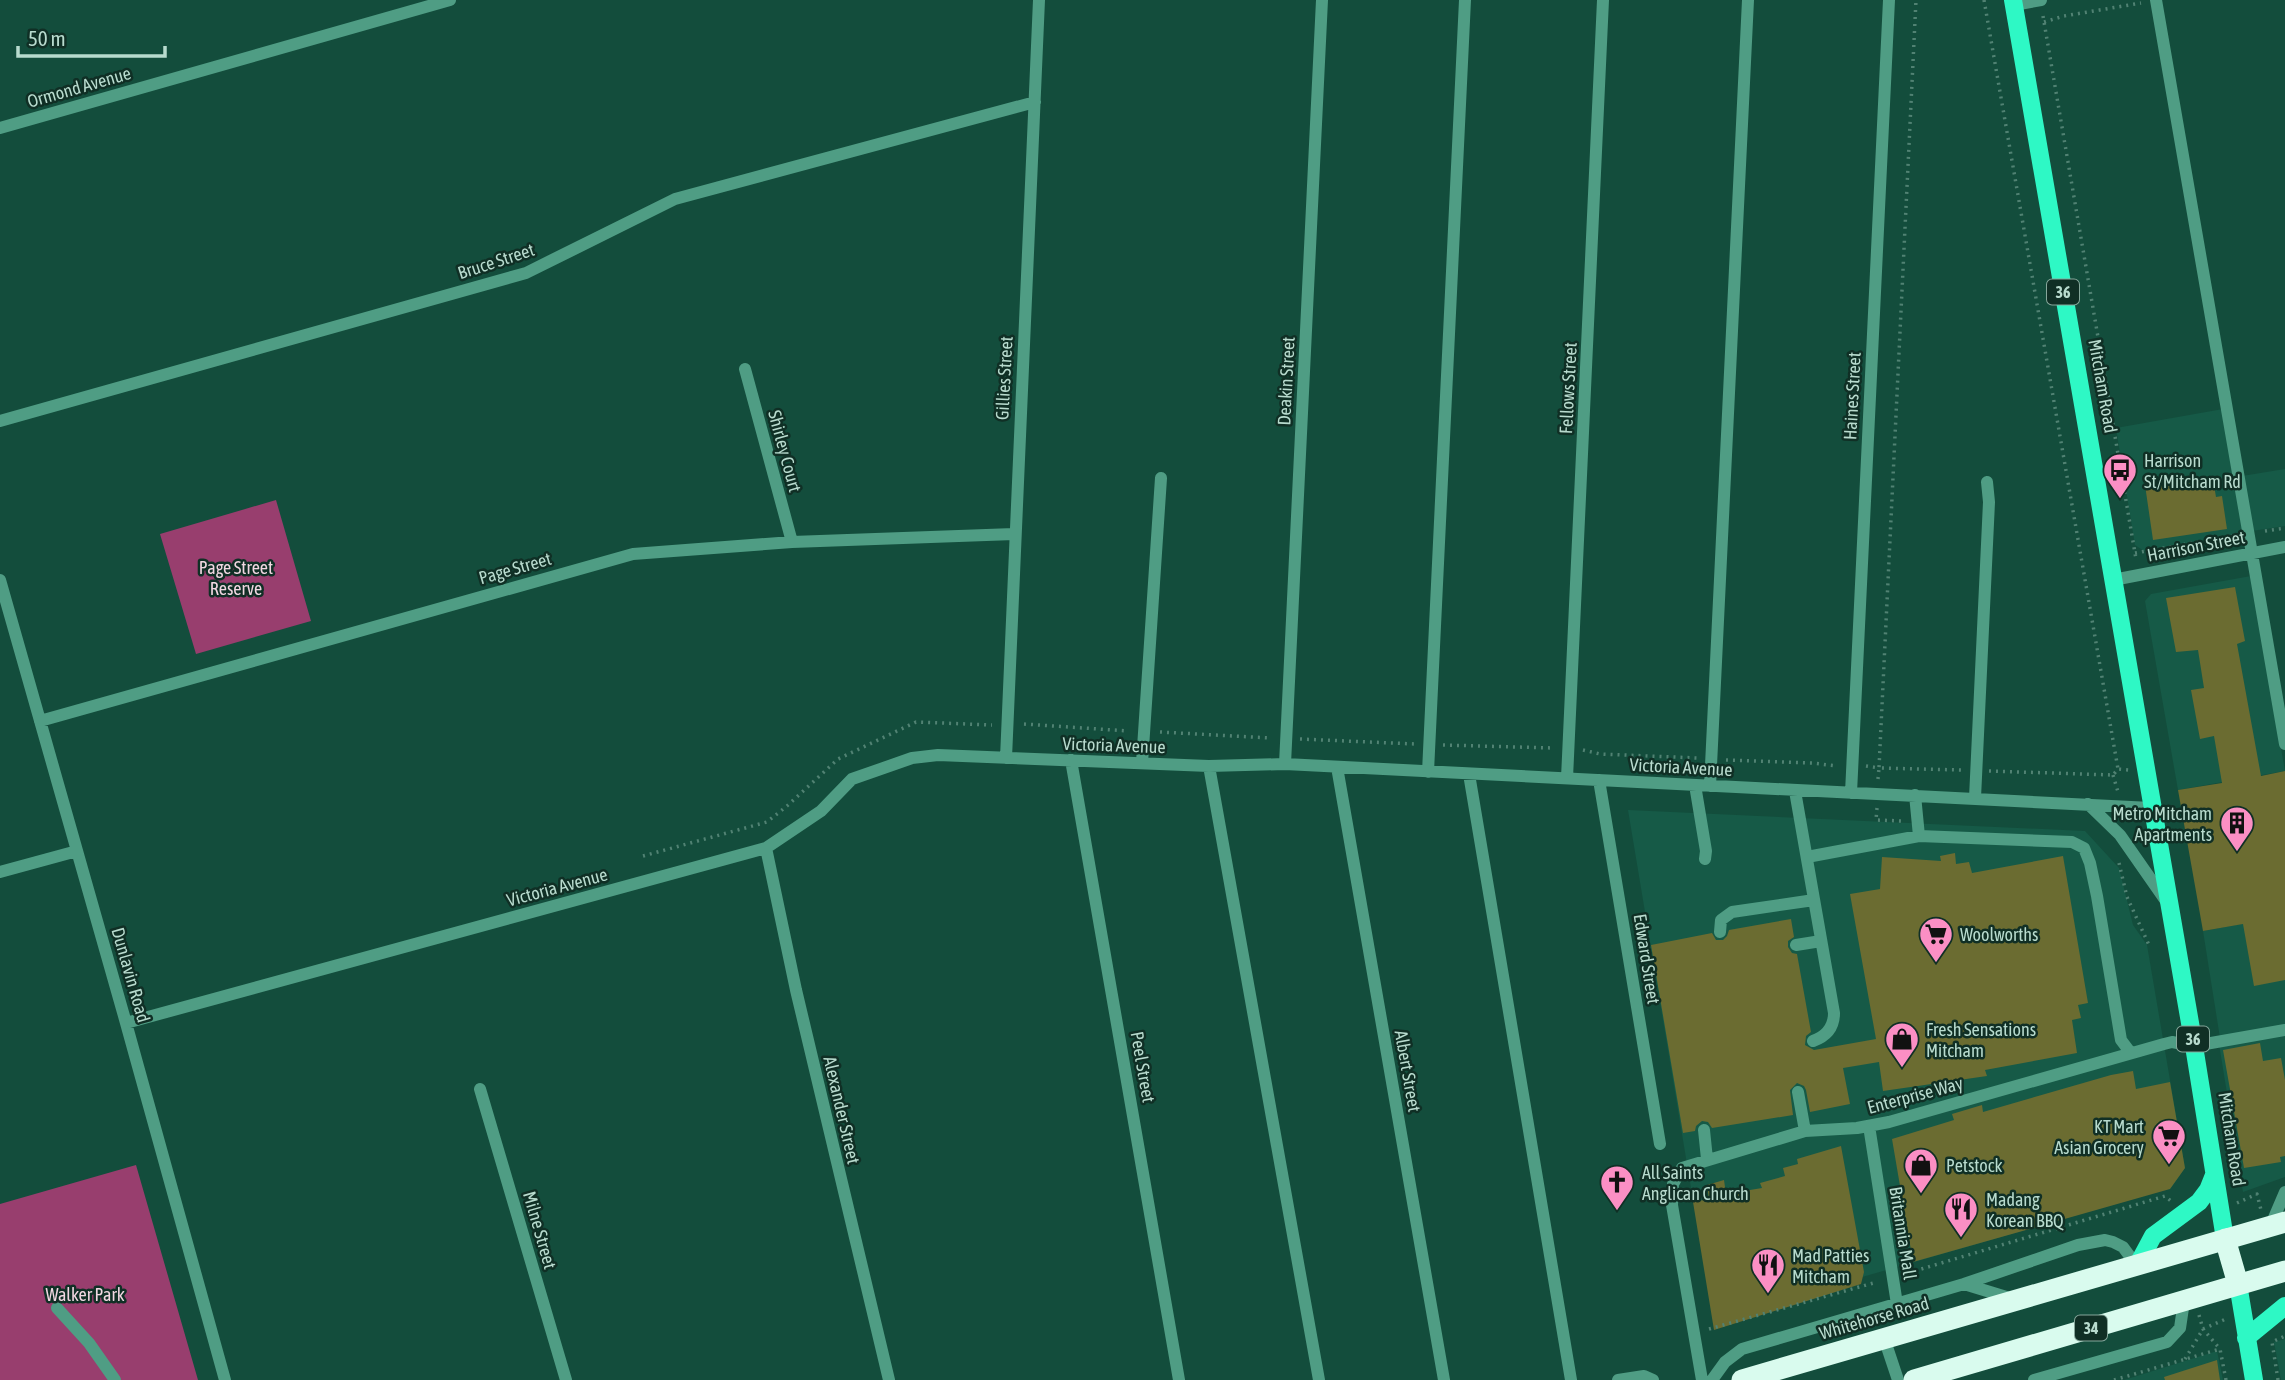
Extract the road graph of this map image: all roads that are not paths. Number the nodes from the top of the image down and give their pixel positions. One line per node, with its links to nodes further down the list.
1 (450, 0): 12 (street, Ormond Avenue)
2 (1039, 0): 11 (street, Gillies Street)
3 (1322, 0): 28 (street, Deakin Street)
4 (1465, 0): 31 (street)
5 (1604, 0): 33 (street, Fellows Street)
6 (1748, 0): 36 (street)
7 (1889, 0): 38 (street, Haines Street)
8 (2040, 0): 10 (street)
9 (2156, 0): 20 (street)
10 (2013, 3): 22 (main road, Mitcham Road / 36)
11 (1035, 102): 14 (street, Bruce Street); 17 (street, Gillies Street)
12 (0, 128)
13 (745, 369): 18 (street, Shirley Court)
14 (0, 421)
15 (1161, 478): 27 (street)
16 (1987, 482): 40 (street)
17 (1014, 534): 18 (street, Page Street); 25 (street, Gillies Street)
18 (792, 542): 23 (street, Page Street)
19 (2285, 547): 20 (street, Harrison Street)
20 (2251, 553): 22 (street, Harrison Street); 24 (street)
21 (0, 580): 23 (street, Dunlavin Road)
22 (2113, 580): 42 (main road, Mitcham Road / 36)
23 (40, 720): 45 (street, Dunlavin Road)
24 (2285, 744)
25 (1006, 758): 26 (street, Victoria Avenue); 44 (street, Victoria Avenue)
26 (1071, 760): 27 (street, Victoria Avenue); 86 (street, Peel Street)
27 (1142, 763): 29 (street, Victoria Avenue)
28 (1285, 764): 29 (street, Victoria Avenue); 30 (street, Victoria Avenue)
29 (1209, 766): 87 (street)
30 (1337, 767): 31 (street, Victoria Avenue); 88 (street, Albert Street)
31 (1427, 772): 32 (street, Victoria Avenue)
32 (1469, 774): 33 (street, Victoria Avenue); 89 (street)
33 (1567, 778): 34 (street, Victoria Avenue)
34 (1599, 780): 35 (street, Victoria Avenue); 64 (street, Edward Street)
35 (1695, 785): 36 (street, Victoria Avenue); 47 (street)
36 (1710, 786): 37 (street, Victoria Avenue)
37 (1795, 791): 38 (street, Victoria Avenue); 46 (street)
38 (1851, 793): 39 (street, Victoria Avenue)
39 (1914, 795): 40 (street, Victoria Avenue); 43 (street)
40 (1975, 798): 41 (street, Victoria Avenue)
41 (2088, 804): 42 (street, Victoria Avenue); 50 (street, Mitcham Road)
42 (2151, 808): 50 (main road, Mitcham Road / 36)
43 (1919, 836): 46 (street); 58 (street)
44 (766, 848): 54 (street, Victoria Avenue); 85 (street, Alexander Street)
45 (77, 851): 48 (street); 54 (street, Dunlavin Road)
46 (1807, 857): 49 (street)
47 (1705, 859)
48 (0, 872)
49 (1814, 900): 51 (street); 52 (street)
50 (2168, 904): 57 (main road, Mitcham Road / 36)
51 (1720, 932)
52 (1821, 942): 53 (street); 56 (street)
53 (1796, 945)
54 (126, 1023): 83 (street, Dunlavin Road)
55 (2285, 1030): 57 (street, Enterprise Way)
56 (1813, 1041)
57 (2194, 1045): 58 (street, Enterprise Way); 66 (main road, Mitcham Road / 36)
58 (2130, 1052): 61 (street, Enterprise Way)
59 (480, 1089): 84 (street, Milne Street)
60 (1798, 1092): 63 (street)
61 (1869, 1126): 63 (street, Enterprise Way); 76 (street, Britannia Mall)
62 (1704, 1130): 65 (street)
63 (1805, 1131): 65 (street, Enterprise Way)
64 (1660, 1144)
65 (1707, 1159): 92 (street, Enterprise Way)
66 (2214, 1174): 69 (main road, Mitcham Road / 36); 70 (main road)
67 (2285, 1192): 68 (street, Whitehorse Road)
68 (2278, 1225): 69 (highway, Whitehorse Road)
69 (2225, 1239): 70 (highway, Whitehorse Road); 73 (highway, Mitcham Road / 36)
70 (2137, 1266): 72 (street, Whitehorse Road); 74 (highway, Whitehorse Road)
71 (2285, 1271): 73 (highway, 34)
72 (1964, 1284): 74 (street); 76 (street, Whitehorse Road)
73 (2238, 1284): 75 (highway, 34); 80 (main road, Mitcham Road / 36)
74 (2020, 1301): 79 (highway, Whitehorse Road)
75 (2184, 1301): 81 (highway, 34); 97 (street)
76 (1897, 1304): 93 (street, Whitehorse Road)
77 (2285, 1306): 80 (main road)
78 (57, 1308): 82 (street)
79 (1884, 1338): 94 (highway, Whitehorse Road); 95 (street)
80 (2246, 1338): 98 (main road, Mitcham Road / 36)
81 (1958, 1374): 96 (highway, 34)
82 (115, 1380)
83 (225, 1380)
84 (566, 1380)
85 (888, 1380)
86 (1179, 1380)
87 (1319, 1380)
88 (1444, 1380)
89 (1571, 1380)
90 (1618, 1380): 91 (street)
91 (1653, 1380)
92 (1702, 1380)
93 (1712, 1380)
94 (1742, 1380)
95 (1898, 1380)
96 (1914, 1380)
97 (2034, 1380)
98 (2254, 1380)

